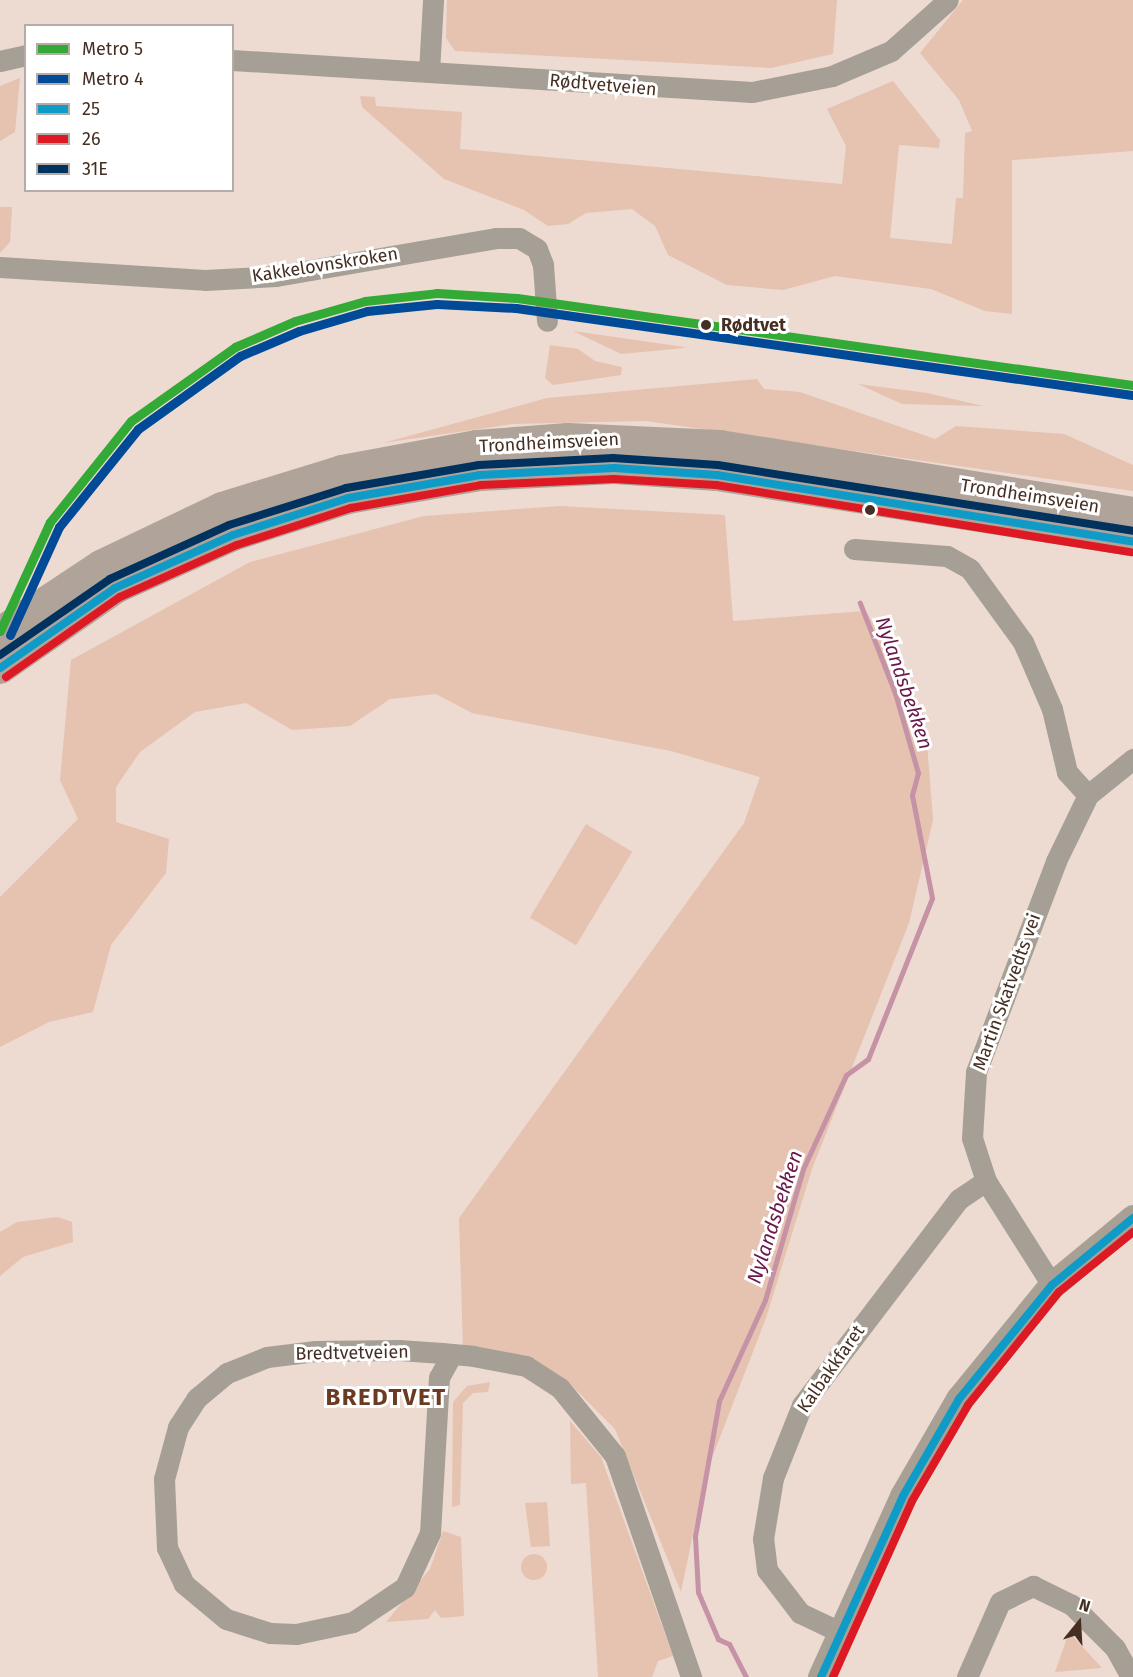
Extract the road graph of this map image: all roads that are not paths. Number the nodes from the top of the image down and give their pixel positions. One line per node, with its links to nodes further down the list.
1 (434, 0): 6 (street)
2 (948, 0): 6 (street, Rødtvetveien)
3 (24, 55): 5 (street)
4 (234, 60): 6 (street, Rødtvetveien)
5 (0, 61)
6 (429, 72)
7 (0, 267): 8 (street, Kakkelovnskroken)
8 (547, 321)
9 (1131, 533): 11 (highway, Trondheimsveien); 12 (highway, Trondheimsveien)
10 (854, 549): 14 (street)
11 (0, 633)
12 (0, 668)
13 (1133, 759): 14 (street, Martin Skatvedts vei)
14 (1088, 795): 15 (street, Martin Skatvedts vei)
15 (986, 1181): 17 (street, Martin Skatvedts vei); 19 (street, Kalbakkfaret)
16 (1133, 1218): 17 (main road)
17 (1052, 1285): 19 (main road)
18 (452, 1354): 18 (street, Bredtvetveien); 20 (street, Bredtvetveien)
19 (840, 1632): 21 (main road)
20 (691, 1677)
21 (821, 1677)
22 (967, 1677): 23 (street)
23 (1131, 1677)

